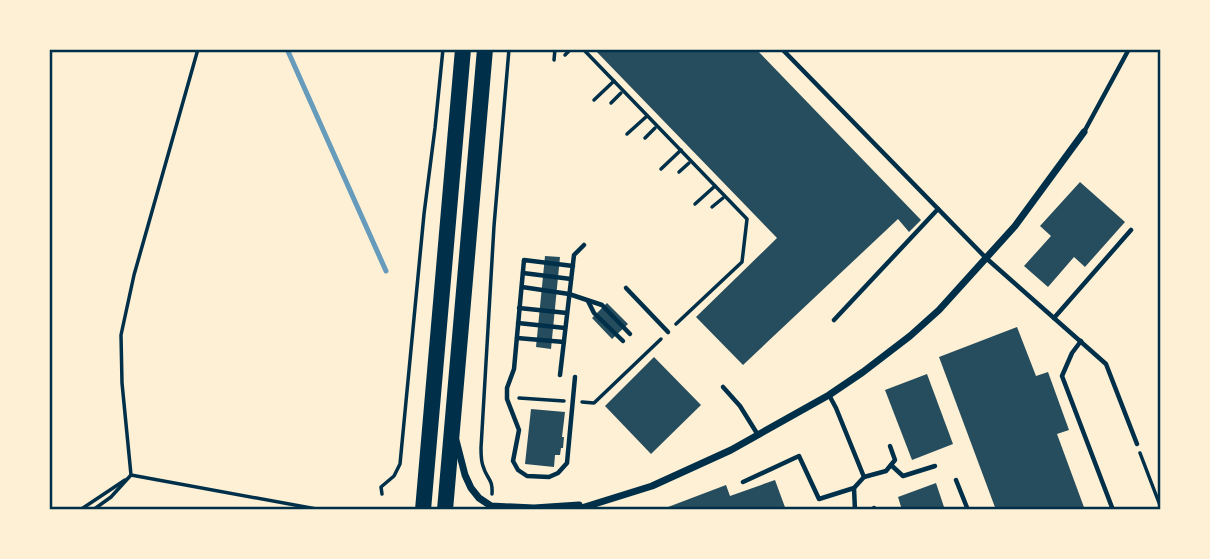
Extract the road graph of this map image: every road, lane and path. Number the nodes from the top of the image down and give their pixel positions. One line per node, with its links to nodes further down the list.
1 (198, 49): 65 (path)
2 (443, 49): 70 (path)
3 (463, 49): 77 (highway)
4 (485, 49): 59 (highway)
5 (509, 49): 71 (path)
6 (555, 49): 12 (path)
7 (571, 49): 11 (path)
8 (583, 49): 13 (path)
9 (782, 49): 30 (lane)
10 (1129, 49): 19 (lane)
11 (565, 55)
12 (554, 60)
13 (614, 81): 15 (path); 17 (path)
14 (621, 93): 16 (path)
15 (594, 100)
16 (611, 103)
17 (647, 116): 20 (path); 22 (path)
18 (655, 128): 21 (path)
19 (1084, 132): 33 (street)
20 (627, 134)
21 (645, 138)
22 (681, 150): 24 (path); 26 (path)
23 (688, 163): 25 (path)
24 (661, 169)
25 (679, 172)
26 (715, 186): 28 (path); 47 (path)
27 (723, 198): 29 (path)
28 (695, 204)
29 (712, 207)
30 (938, 209): 33 (lane); 44 (lane)
31 (1131, 230): 43 (lane)
32 (584, 245): 34 (lane)
33 (986, 258): 43 (lane); 56 (street)
34 (573, 266): 35 (lane); 36 (lane)
35 (523, 273): 36 (lane); 37 (lane)
36 (571, 279): 39 (lane)
37 (522, 287): 39 (lane); 41 (lane)
38 (626, 288): 47 (lane)
39 (569, 294): 40 (lane); 42 (lane)
40 (587, 300): 48 (lane); 50 (lane)
41 (519, 308): 42 (lane); 45 (lane)
42 (567, 313): 46 (lane)
43 (1054, 317): 51 (lane)
44 (834, 320)
45 (518, 323): 46 (lane); 49 (lane)
46 (565, 328): 52 (lane)
47 (668, 332): 58 (path)
48 (630, 334)
49 (517, 338): 52 (lane); 58 (lane)
50 (623, 341)
51 (1081, 341): 61 (lane); 82 (lane)
52 (564, 342): 53 (lane)
53 (560, 375)
54 (575, 377): 58 (lane)
55 (723, 387): 60 (lane)
56 (829, 395): 60 (street); 66 (lane)
57 (517, 398): 58 (path)
58 (573, 401)
59 (453, 424): 72 (street); 78 (highway)
60 (758, 435): 72 (street)
61 (1137, 444): 73 (path)
62 (890, 446): 63 (lane)
63 (891, 465): 64 (lane); 66 (lane)
64 (935, 466)
65 (131, 475): 74 (path); 75 (path); 76 (path)
66 (864, 477): 69 (lane)
67 (956, 480): 81 (lane)
68 (743, 482): 69 (lane)
69 (854, 488): 80 (lane)
70 (382, 494)
71 (492, 495)
72 (591, 504): 79 (street)
73 (1161, 508)
74 (80, 510)
75 (93, 510)
76 (322, 510)
77 (423, 510)
78 (445, 510)
79 (575, 510)
80 (855, 510)
81 (968, 510)
82 (1113, 510)

